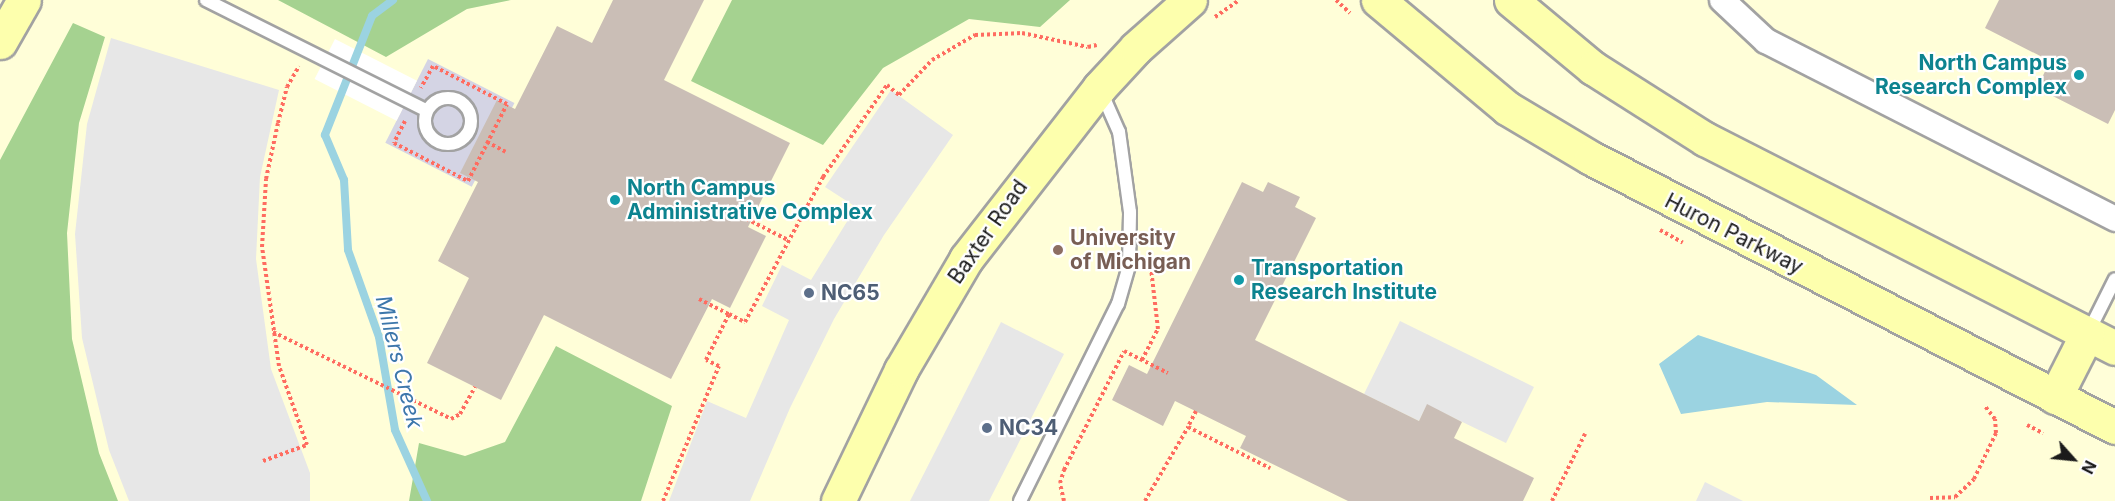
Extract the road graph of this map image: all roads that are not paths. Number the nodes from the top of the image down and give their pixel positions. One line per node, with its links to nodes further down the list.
1 (24, 0): 7 (main road)
2 (206, 0): 9 (lane)
3 (1190, 0): 8 (main road, Baxter Road)
4 (1378, 0): 13 (main road, Huron Parkway)
5 (1511, 0): 12 (main road)
6 (1722, 0): 10 (street)
7 (0, 42)
8 (1099, 88): 15 (main road, Baxter Road); 16 (lane)
9 (426, 110)
10 (2115, 219)
11 (2115, 279): 12 (lane)
12 (2101, 341): 13 (main road)
13 (2055, 397): 14 (main road, Huron Parkway)
14 (2115, 427)
15 (838, 501)
16 (1020, 501)

